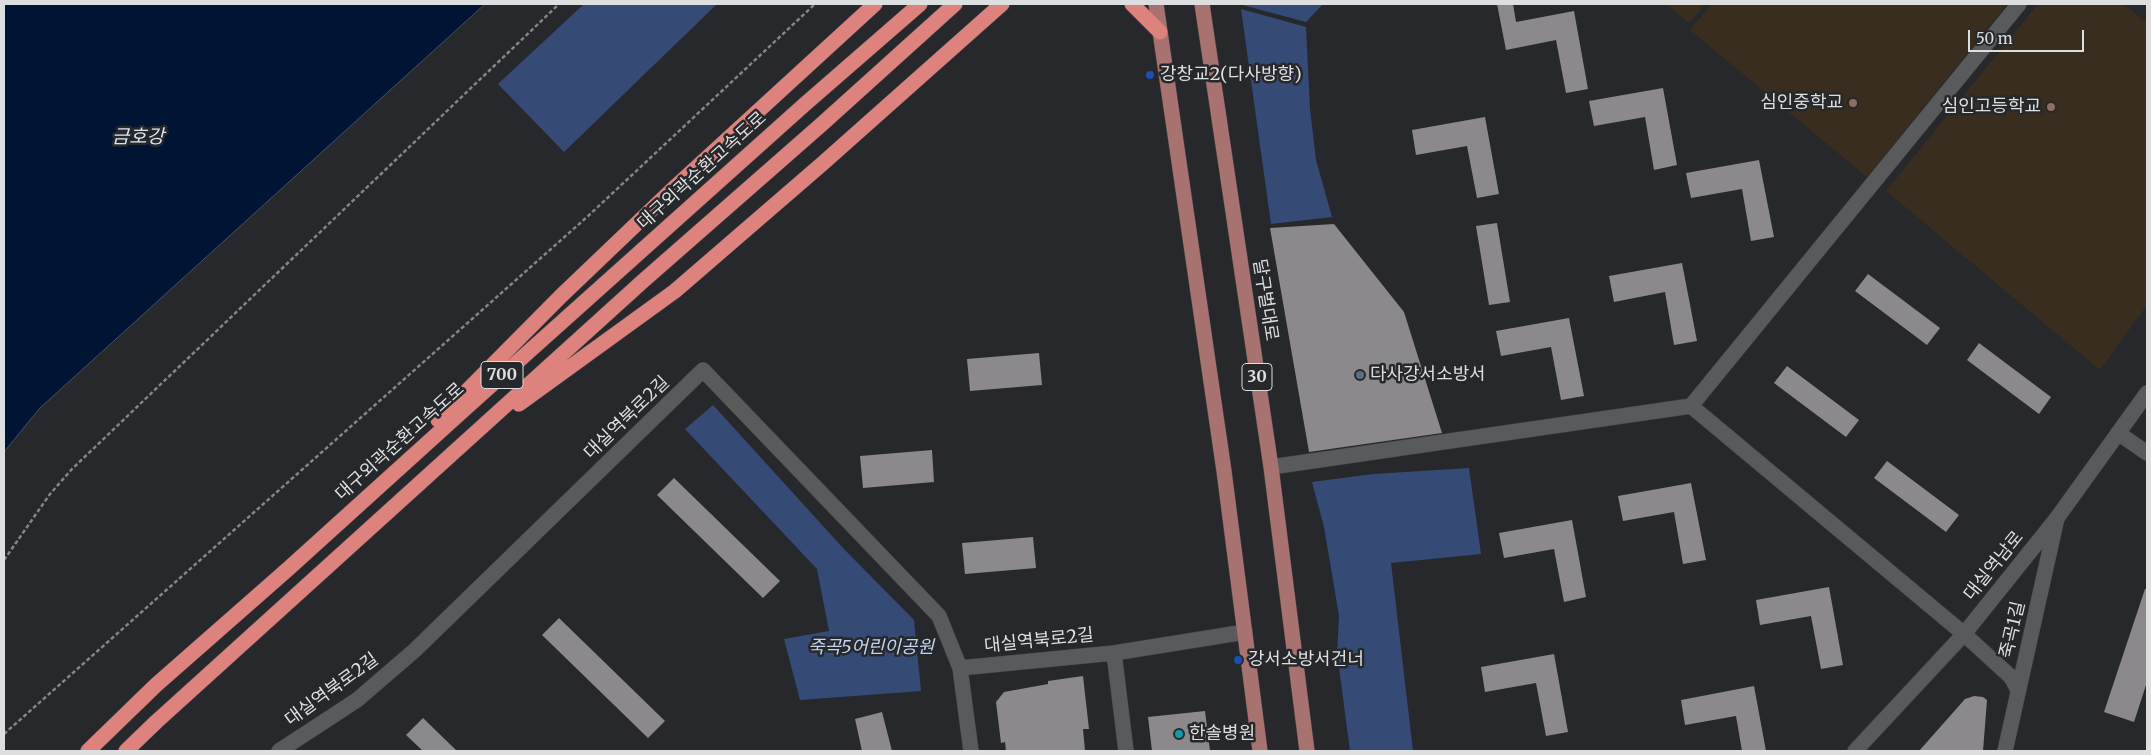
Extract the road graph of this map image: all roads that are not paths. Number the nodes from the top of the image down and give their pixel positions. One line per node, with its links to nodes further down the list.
1 (875, 4): 16 (highway)
2 (920, 4): 16 (highway, 대구외곽순환고속도로 / 700)
3 (955, 4): 13 (highway, 700)
4 (1002, 4): 13 (highway)
5 (1132, 4): 9 (highway)
6 (1156, 4): 9 (main road)
7 (1202, 4): 15 (main road, 달구벌대로 / 30)
8 (2019, 4): 11 (street)
9 (1160, 32): 18 (main road)
10 (2147, 393): 12 (street, 대실역남로)
11 (1691, 406): 15 (street); 19 (street)
12 (2118, 433): 14 (street); 17 (street, 대실역남로)
13 (465, 442): 24 (highway, 700)
14 (2147, 453)
15 (1271, 467): 29 (main road, 달구벌대로 / 30)
16 (376, 489): 23 (highway, 대구외곽순환고속도로 / 700)
17 (2057, 518): 19 (street, 대실역남로); 22 (street, 죽곡1길)
18 (1245, 632): 20 (street); 28 (main road)
19 (1964, 634): 22 (street); 30 (street, 대실역남로)
20 (1114, 652): 21 (street, 대실역북로2길); 27 (street, 대실역북로2길)
21 (960, 668): 25 (street, 대실역북로2길); 26 (street, 대실역북로2길)
22 (2018, 690): 31 (street, 죽곡1길)
23 (88, 751)
24 (126, 751)
25 (279, 751)
26 (970, 751)
27 (1126, 751)
28 (1260, 751)
29 (1307, 751)
30 (1855, 751)
31 (2005, 751)

